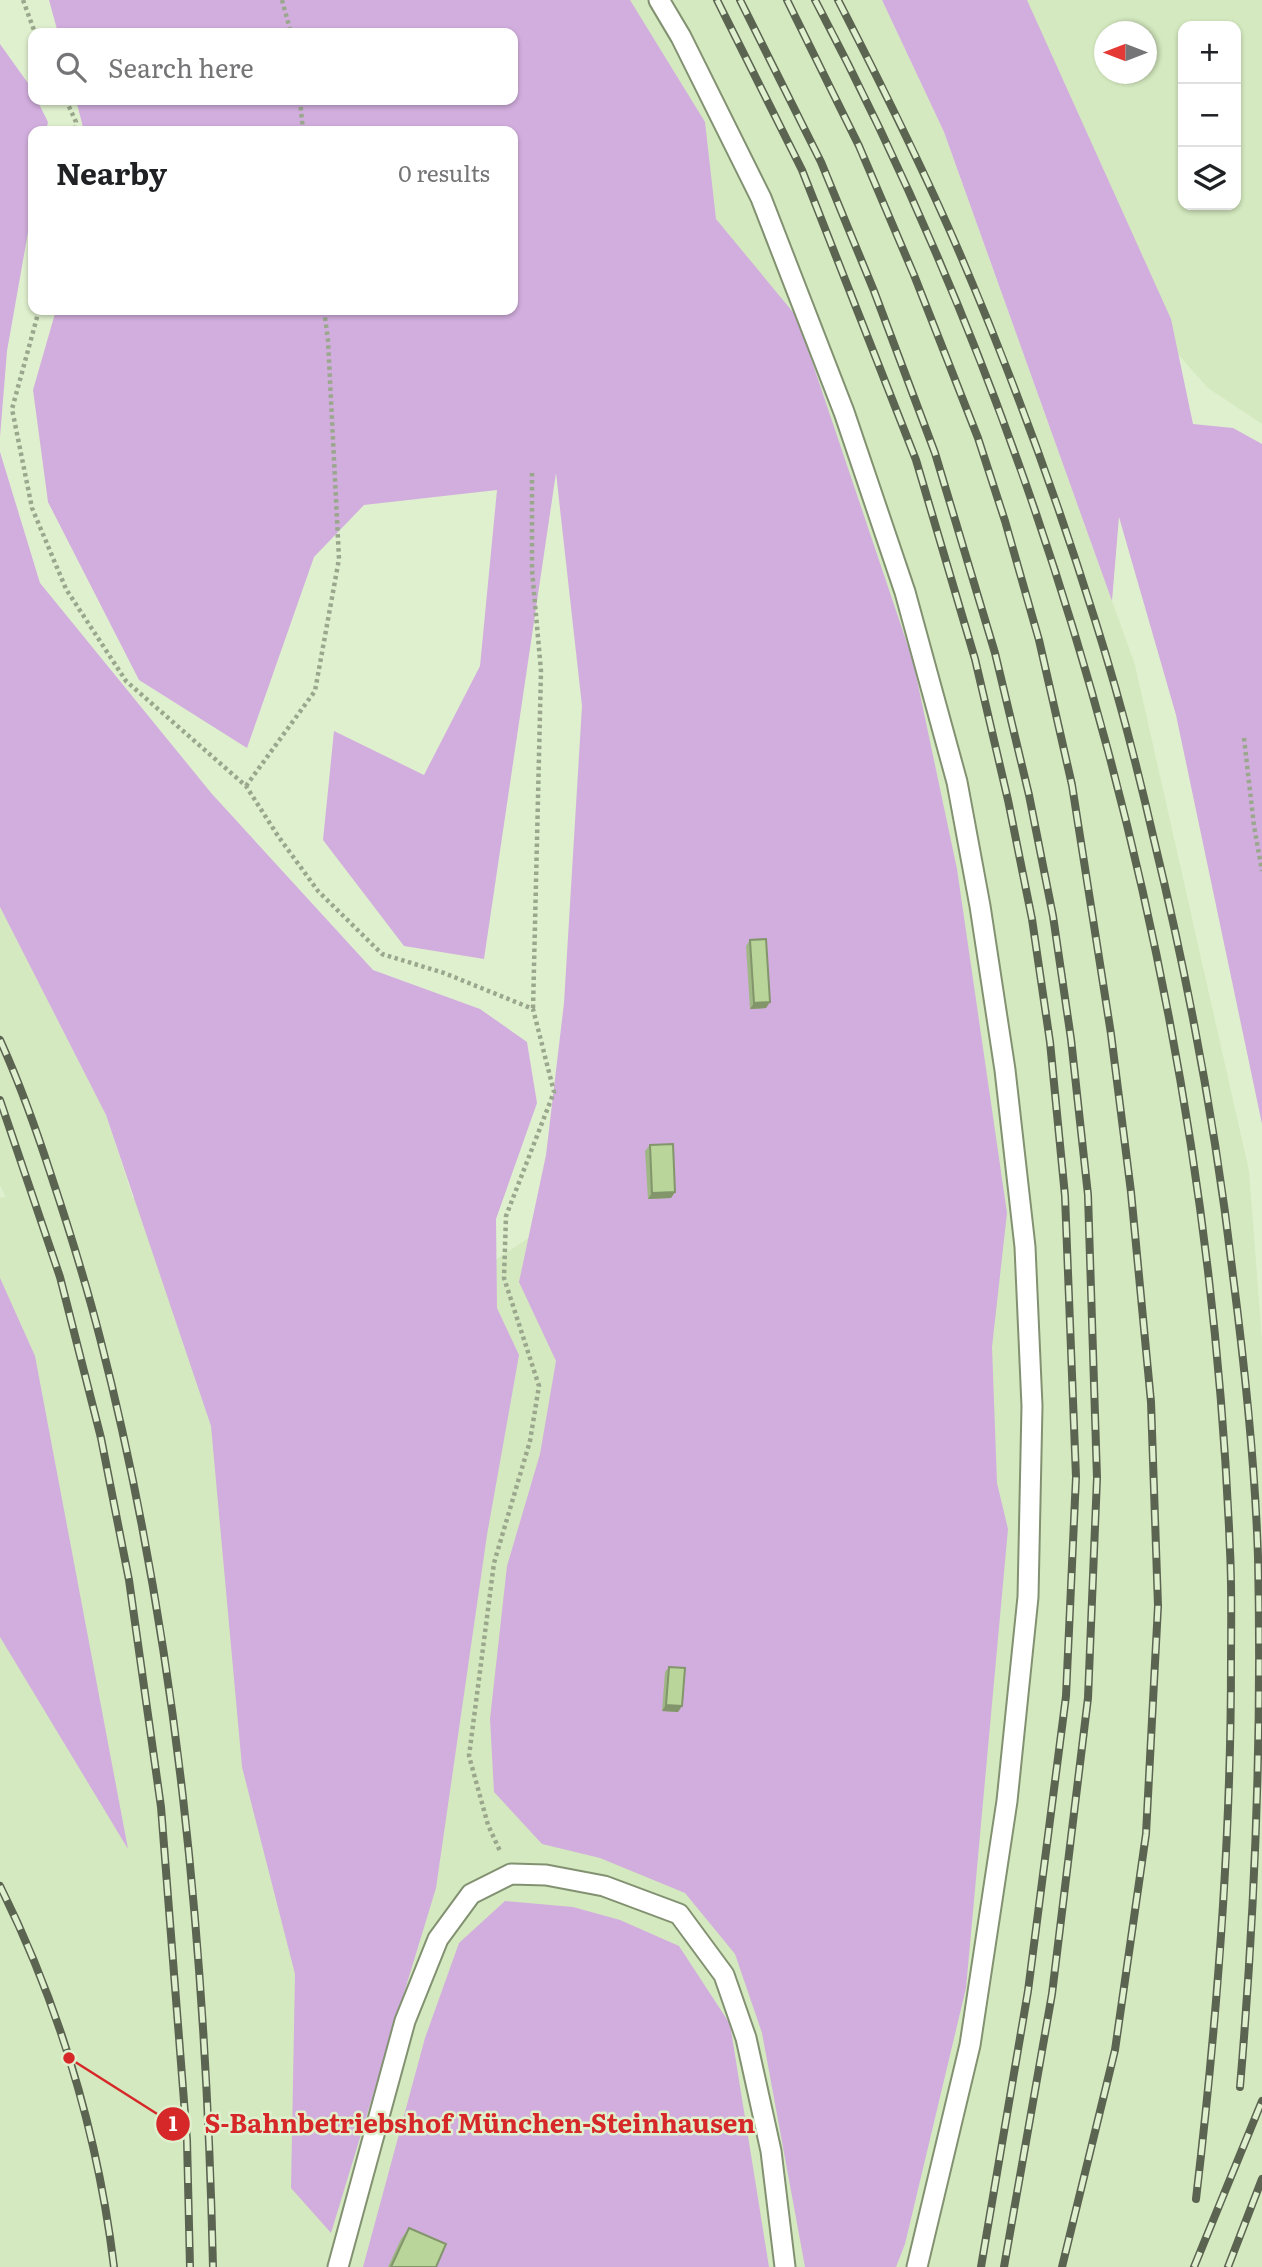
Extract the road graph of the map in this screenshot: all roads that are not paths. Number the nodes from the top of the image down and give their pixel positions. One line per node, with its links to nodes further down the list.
1 (659, 0): 4 (lane)
2 (338, 2267): 3 (lane)
3 (785, 2267)
4 (917, 2267)

